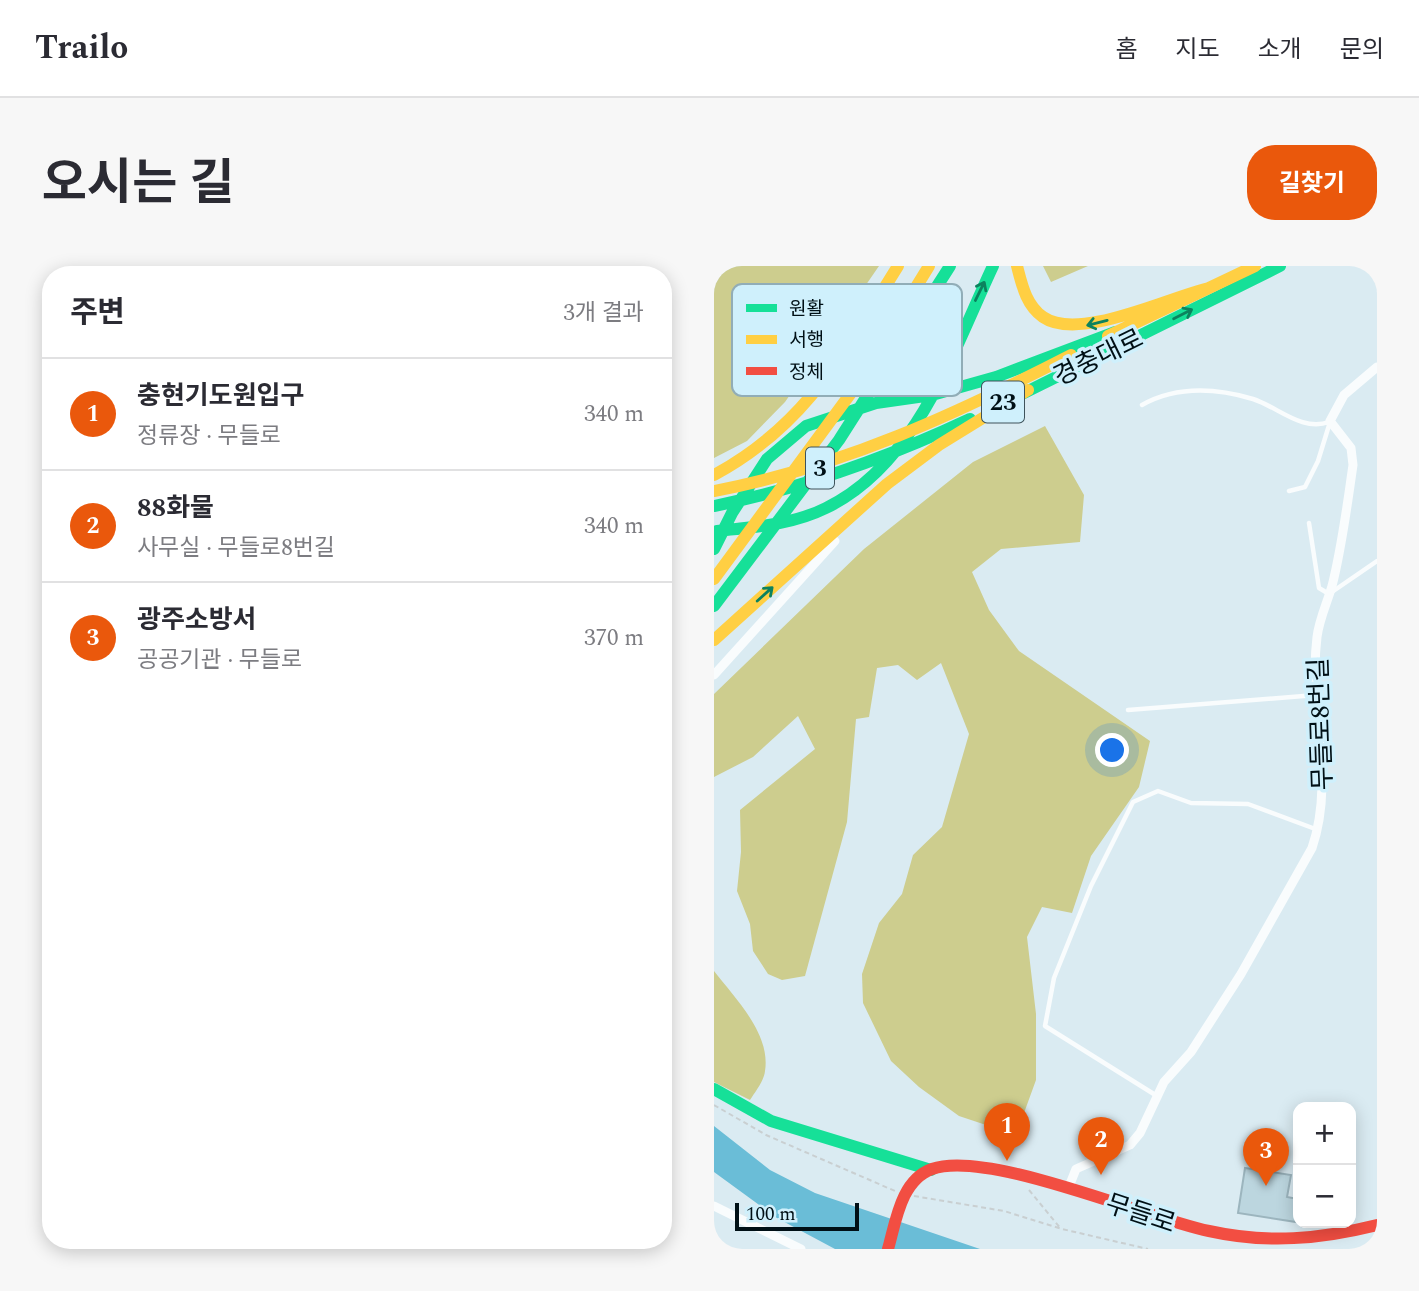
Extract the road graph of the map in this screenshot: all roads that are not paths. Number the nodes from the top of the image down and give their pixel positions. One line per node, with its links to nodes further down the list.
1 (898, 266): 8 (main road)
2 (929, 266): 9 (main road, 3)
3 (950, 266): 10 (main road, 3)
4 (993, 266): 12 (main road, one-way to 4)
5 (1017, 266): 11 (main road, one-way to 5)
6 (1255, 266): 11 (main road, 경충대로 / 23)
7 (1280, 266): 16 (main road, 경충대로 / 23, one-way to 7)
8 (886, 284)
9 (918, 284)
10 (939, 284)
11 (1209, 288): 13 (main road, 경충대로 / 23)
12 (962, 328)
13 (1115, 332): 15 (main road); 26 (main road, 경충대로 / 23)
14 (1377, 367): 23 (street)
15 (962, 387)
16 (1028, 390): 25 (main road); 28 (main road, 경충대로 / 23)
17 (813, 396): 24 (main road)
18 (849, 396): 33 (main road, 3)
19 (870, 396): 35 (main road, 3)
20 (925, 396): 31 (main road)
21 (927, 396): 30 (main road, one-way to 21)
22 (1142, 405): 23 (lane)
23 (1330, 421): 27 (lane); 34 (street, 무들로8번길)
24 (714, 475)
25 (887, 484): 36 (main road, one-way to 25); 37 (street)
26 (714, 491)
27 (1289, 491)
28 (714, 506)
29 (1310, 523): 34 (lane)
30 (714, 531)
31 (714, 549)
32 (1377, 561): 34 (lane)
33 (714, 579)
34 (1329, 594): 38 (street, 무들로8번길)
35 (714, 606)
36 (714, 640)
37 (714, 675)
38 (1317, 695): 39 (lane); 40 (street, 무들로8번길)
39 (1128, 710)
40 (1319, 830): 42 (street, 무들로8번길); 42 (lane)
41 (714, 1089): 43 (main road)
42 (1157, 1096): 44 (street, 무들로8번길)
43 (931, 1170): 44 (main road, 무들로); 48 (main road, 무들로)
44 (1068, 1189): 46 (main road, 무들로)
45 (714, 1206): 47 (street)
46 (1377, 1225)
47 (801, 1249)
48 (888, 1249)

